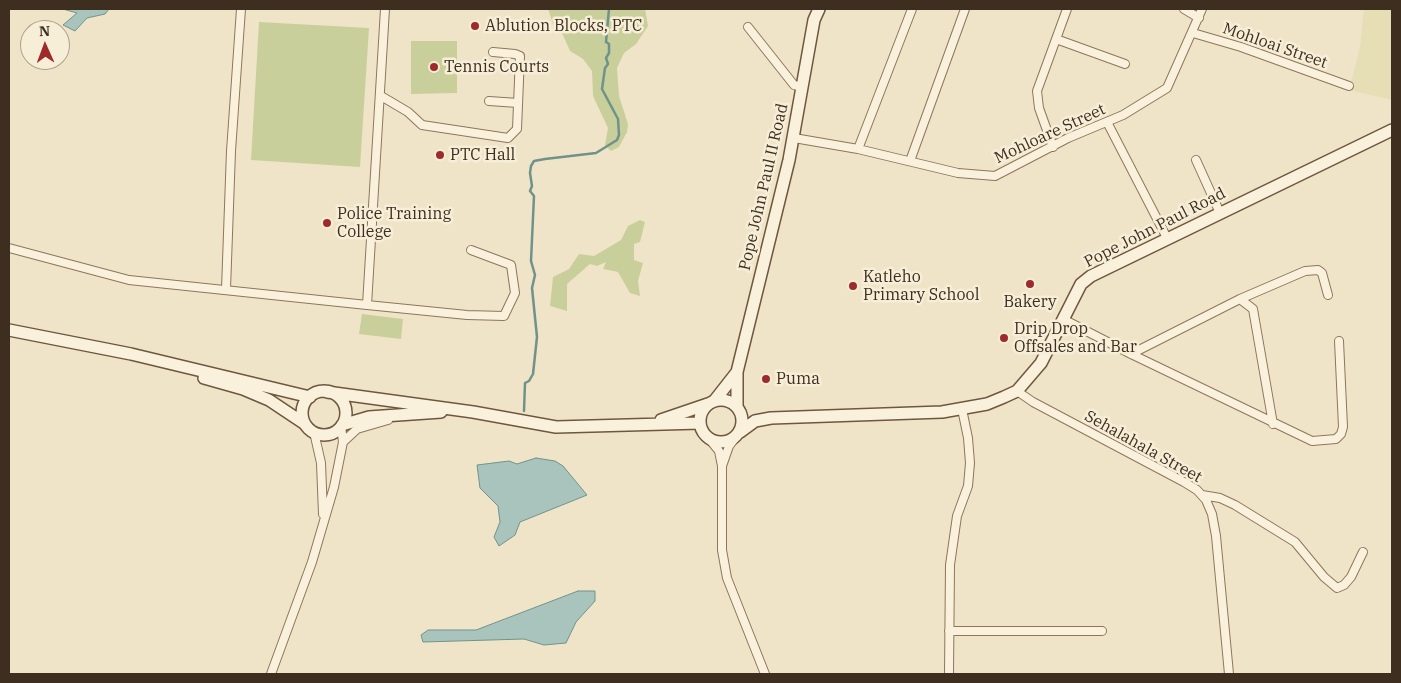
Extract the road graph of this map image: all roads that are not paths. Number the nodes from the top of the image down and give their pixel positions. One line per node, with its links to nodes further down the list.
1 (241, 9): 31 (street)
2 (385, 9): 17 (street)
3 (818, 9): 15 (main road, Pope John Paul II Road)
4 (912, 9): 24 (street)
5 (965, 9): 26 (street)
6 (1067, 9): 12 (street)
7 (1184, 9): 9 (street)
8 (1202, 9): 9 (street, Mohloare Street)
9 (1199, 18): 11 (street, Mohloare Street)
10 (748, 27): 15 (street)
11 (1193, 33): 16 (street, Mohloai Street); 20 (street, Mohloare Street)
12 (1056, 38): 14 (street); 23 (street)
13 (493, 52): 19 (street)
14 (1125, 64)
15 (802, 86): 22 (main road, Pope John Paul II Road)
16 (1349, 86)
17 (381, 96): 19 (street); 34 (street)
18 (488, 102): 19 (street)
19 (518, 103)
20 (1107, 122): 23 (street, Mohloare Street); 28 (street)
21 (1392, 130): 27 (main road, Pope John Paul Road)
22 (794, 138): 24 (street, Mohloare Street); 40 (main road, Pope John Paul II Road)
23 (1053, 147): 26 (street, Mohloare Street)
24 (858, 149): 26 (street, Mohloare Street)
25 (1196, 160): 27 (street)
26 (910, 161)
27 (1220, 213): 28 (main road, Pope John Paul Road)
28 (1167, 238): 35 (main road, Pope John Paul Road)
29 (9, 248): 31 (street)
30 (471, 250): 34 (street)
31 (226, 289): 34 (street)
32 (1328, 295): 33 (street)
33 (1240, 299): 38 (street); 52 (street)
34 (367, 305)
35 (1063, 319): 38 (street); 41 (main road, Pope John Paul Road)
36 (9, 330): 39 (main road)
37 (1339, 341): 52 (street)
38 (1131, 354): 52 (street)
39 (146, 357): 43 (main road); 54 (main road)
40 (737, 372): 44 (main road); 45 (main road)
41 (1017, 390): 46 (main road, Pope John Paul Road); 59 (street, Sehalahala Street)
42 (327, 392): 43 (main road); 47 (main road); 53 (main road)
43 (310, 396): 54 (main road)
44 (713, 402): 45 (main road); 50 (main road); 51 (main road)
45 (738, 408): 49 (main road, Pope John Paul Road); 55 (main road)
46 (962, 409): 49 (main road, Pope John Paul Road); 62 (street)
47 (473, 412): 48 (main road); 50 (main road)
48 (398, 415): 53 (main road); 57 (street)
49 (771, 418): 55 (main road, Pope John Paul Road)
50 (648, 424): 51 (main road)
51 (700, 424): 56 (main road)
52 (1273, 424)
53 (341, 426): 54 (main road); 57 (street)
54 (310, 428): 60 (street)
55 (738, 434): 56 (main road); 58 (street)
56 (710, 440): 58 (street)
57 (343, 442): 60 (street)
58 (722, 466): 65 (street)
59 (1202, 495): 61 (street); 67 (street, Sehalahala Street)
60 (321, 534): 64 (street)
61 (1363, 552)
62 (949, 631): 63 (street); 66 (street)
63 (1102, 631)
64 (271, 674)
65 (765, 674)
66 (949, 674)
67 (1229, 674)

